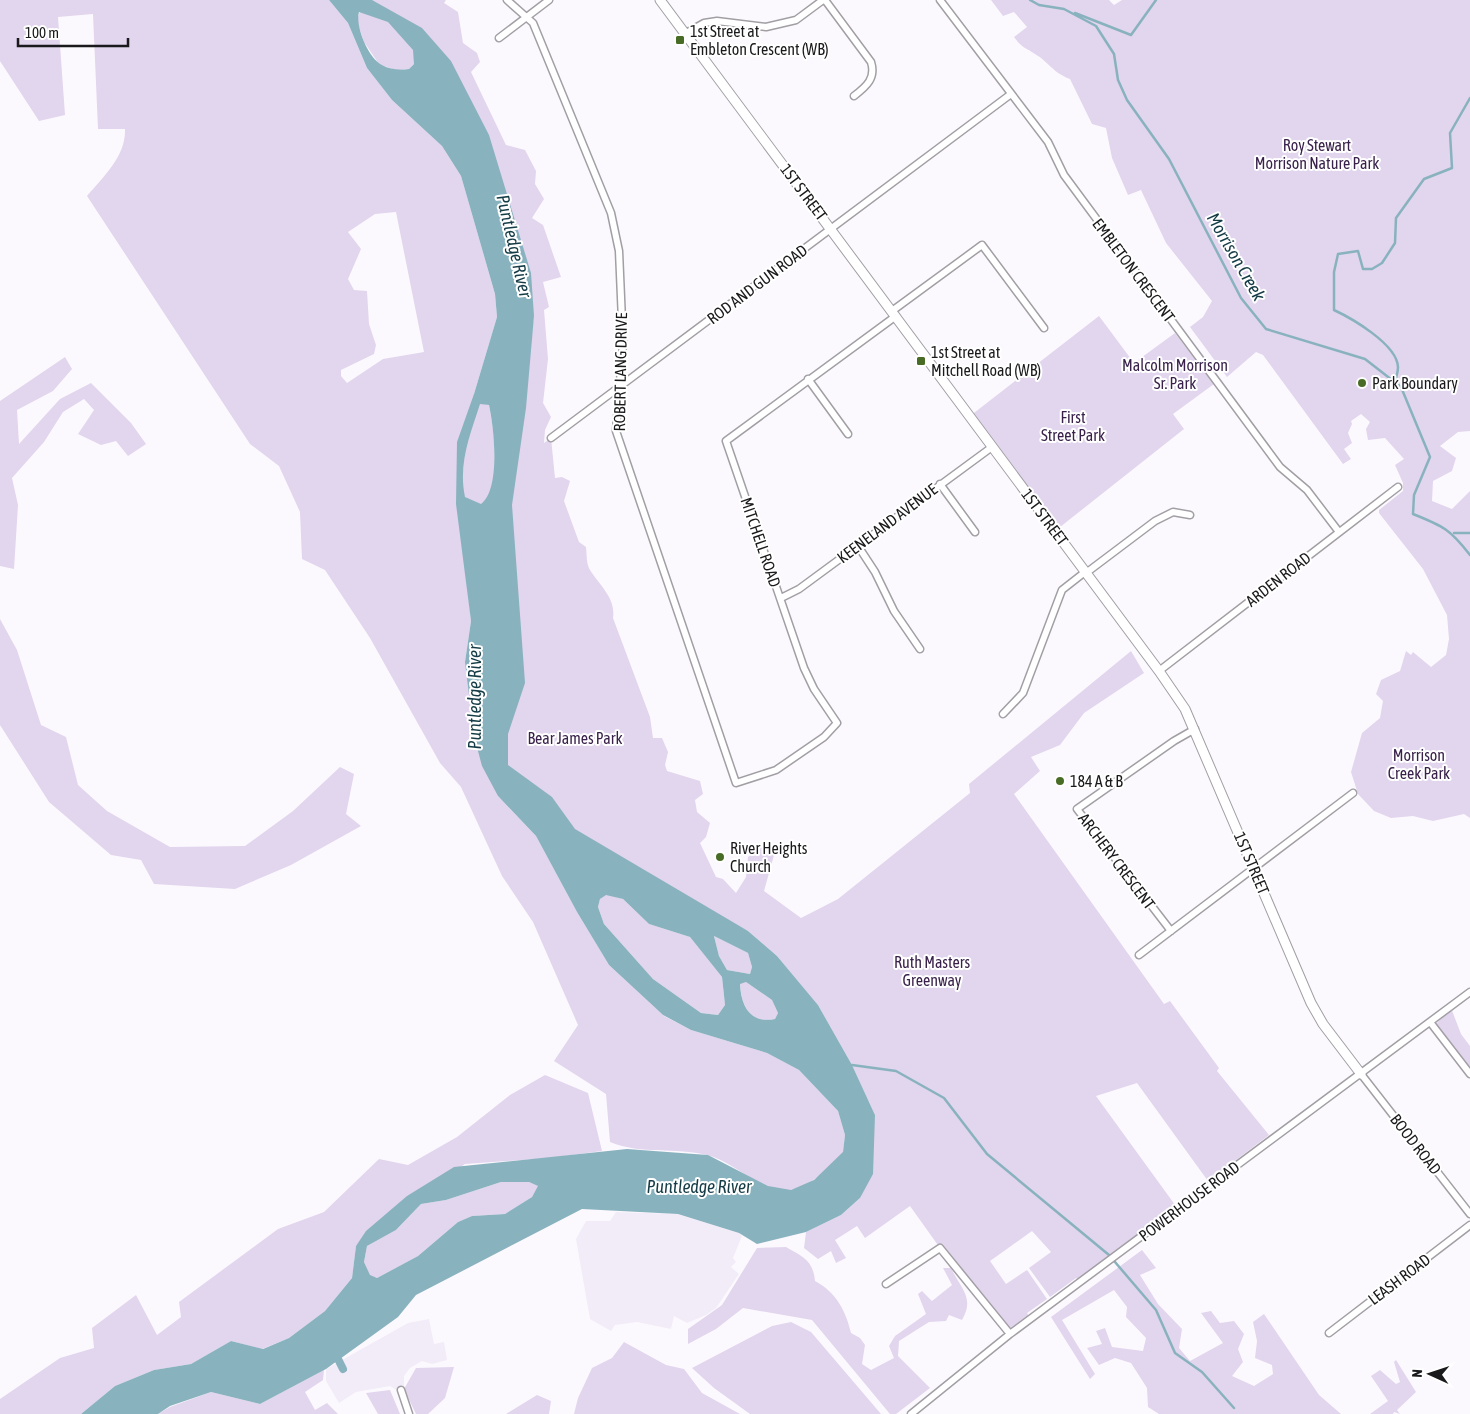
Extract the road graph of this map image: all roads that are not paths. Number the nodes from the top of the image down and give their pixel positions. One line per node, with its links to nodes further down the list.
1 (507, 0): 6 (street, ROBERT LANG DRIVE)
2 (550, 0): 6 (street)
3 (660, 0): 7 (street, 1ST STREET)
4 (824, 0): 7 (street); 10 (street)
5 (940, 0): 9 (street, EMBLETON CRESCENT)
6 (526, 17): 8 (street); 15 (street, ROBERT LANG DRIVE)
7 (686, 33): 11 (street, 1ST STREET)
8 (499, 38)
9 (1011, 94): 11 (street, ROD AND GUN ROAD); 23 (street, EMBLETON CRESCENT)
10 (854, 96)
11 (831, 229): 12 (street, 1ST STREET); 15 (street, ROD AND GUN ROAD)
12 (894, 314): 13 (street, MITCHELL ROAD); 14 (street, MITCHELL ROAD); 18 (street, 1ST STREET)
13 (1044, 328)
14 (808, 379): 16 (street); 26 (street, MITCHELL ROAD)
15 (621, 386): 17 (street, ROD AND GUN ROAD); 31 (street, ROBERT LANG DRIVE)
16 (848, 434)
17 (551, 438)
18 (992, 446): 19 (street, KEENELAND AVENUE); 25 (street, 1ST STREET)
19 (940, 484): 22 (street); 24 (street, KEENELAND AVENUE)
20 (1398, 487): 23 (street, ARDEN ROAD)
21 (1190, 515): 25 (street)
22 (975, 532)
23 (1339, 532): 28 (street, ARDEN ROAD)
24 (858, 546): 26 (street, KEENELAND AVENUE); 27 (street)
25 (1086, 572): 28 (street, 1ST STREET); 29 (street)
26 (781, 598): 31 (street, MITCHELL ROAD)
27 (920, 648)
28 (1159, 671): 30 (street, 1ST STREET)
29 (1003, 714)
30 (1195, 730): 33 (street, 1ST STREET); 34 (street, ARCHERY CRESCENT)
31 (736, 783)
32 (1352, 793): 33 (street)
33 (1255, 869): 34 (street); 38 (street, 1ST STREET)
34 (1171, 931): 35 (street)
35 (1139, 955)
36 (1470, 992): 37 (street, POWERHOUSE ROAD)
37 (1430, 1022): 38 (street, POWERHOUSE ROAD); 39 (street)
38 (1361, 1074): 40 (street, BOOD ROAD); 44 (street, POWERHOUSE ROAD)
39 (1470, 1074)
40 (1470, 1214)
41 (1470, 1225): 43 (street, LEASH ROAD)
42 (886, 1284): 44 (street)
43 (1328, 1333)
44 (1010, 1334): 47 (street, POWERHOUSE ROAD)
45 (401, 1390): 46 (street)
46 (409, 1414)
47 (911, 1414)

